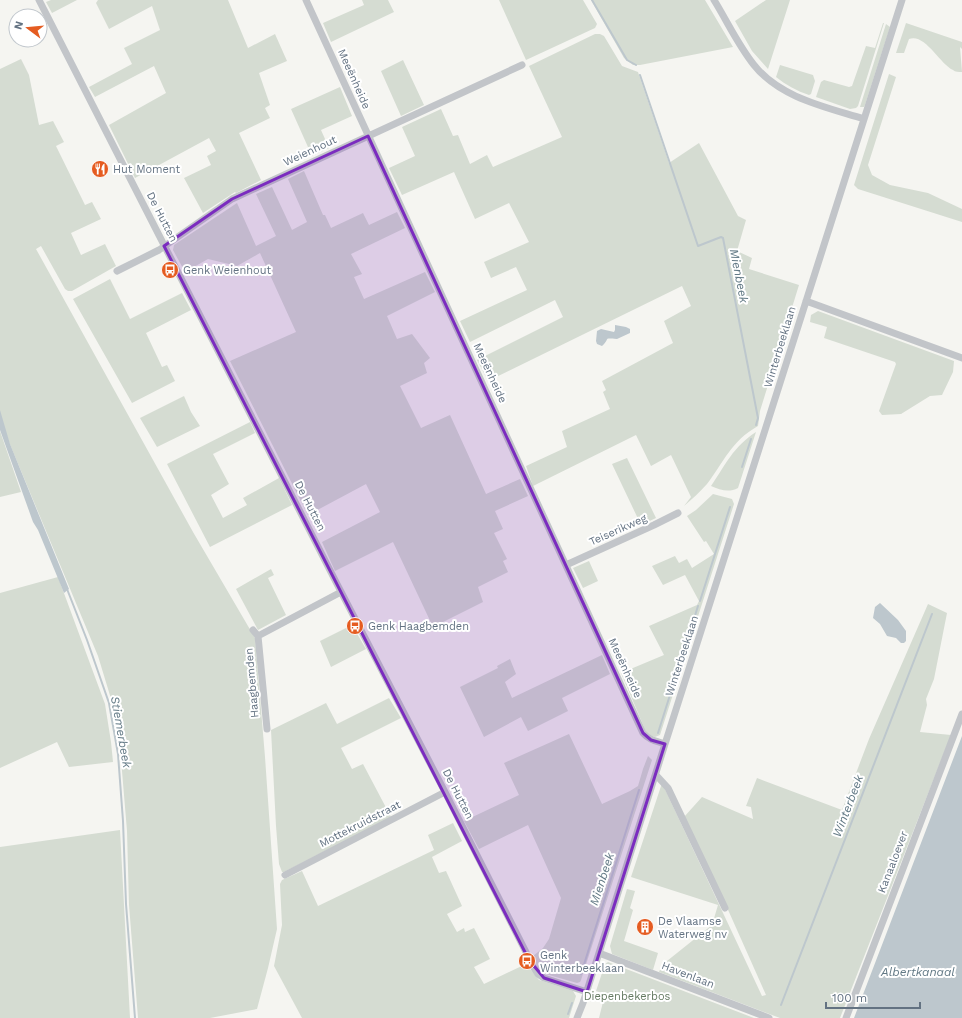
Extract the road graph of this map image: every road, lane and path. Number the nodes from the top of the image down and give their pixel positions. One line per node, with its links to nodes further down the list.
1 (39, 0): 8 (street, De Hutten)
2 (306, 0): 7 (street, Meeënheide)
3 (714, 0): 6 (street)
4 (902, 0): 6 (street, Winterbeeklaan)
5 (522, 65): 7 (street, Weienhout)
6 (864, 119): 10 (street, Winterbeeklaan)
7 (368, 136): 8 (street, Weienhout); 13 (street, Meeënheide)
8 (164, 246): 9 (street, Weienhout); 14 (street, De Hutten)
9 (117, 271)
10 (806, 301): 11 (street, Winterbeeklaan); 17 (street, Winterbeeklaan)
11 (962, 358)
12 (678, 513): 13 (street, Teiserikweg)
13 (566, 565): 17 (street, Meeënheide)
14 (341, 592): 16 (street, Haagbemden); 19 (street, De Hutten)
15 (962, 714): 26 (street, Kanaaloever)
16 (267, 729)
17 (665, 744): 18 (street, Winterbeeklaan)
18 (656, 774): 21 (street); 22 (street, Winterbeeklaan)
19 (445, 792): 20 (street, Mottekruidstraat); 23 (street, De Hutten)
20 (285, 875)
21 (725, 908)
22 (600, 953): 23 (street, Winterbeeklaan); 25 (street, Havenlaan)
23 (587, 992): 24 (street, Winterbeeklaan)
24 (578, 1018)
25 (769, 1018)
26 (846, 1018)

